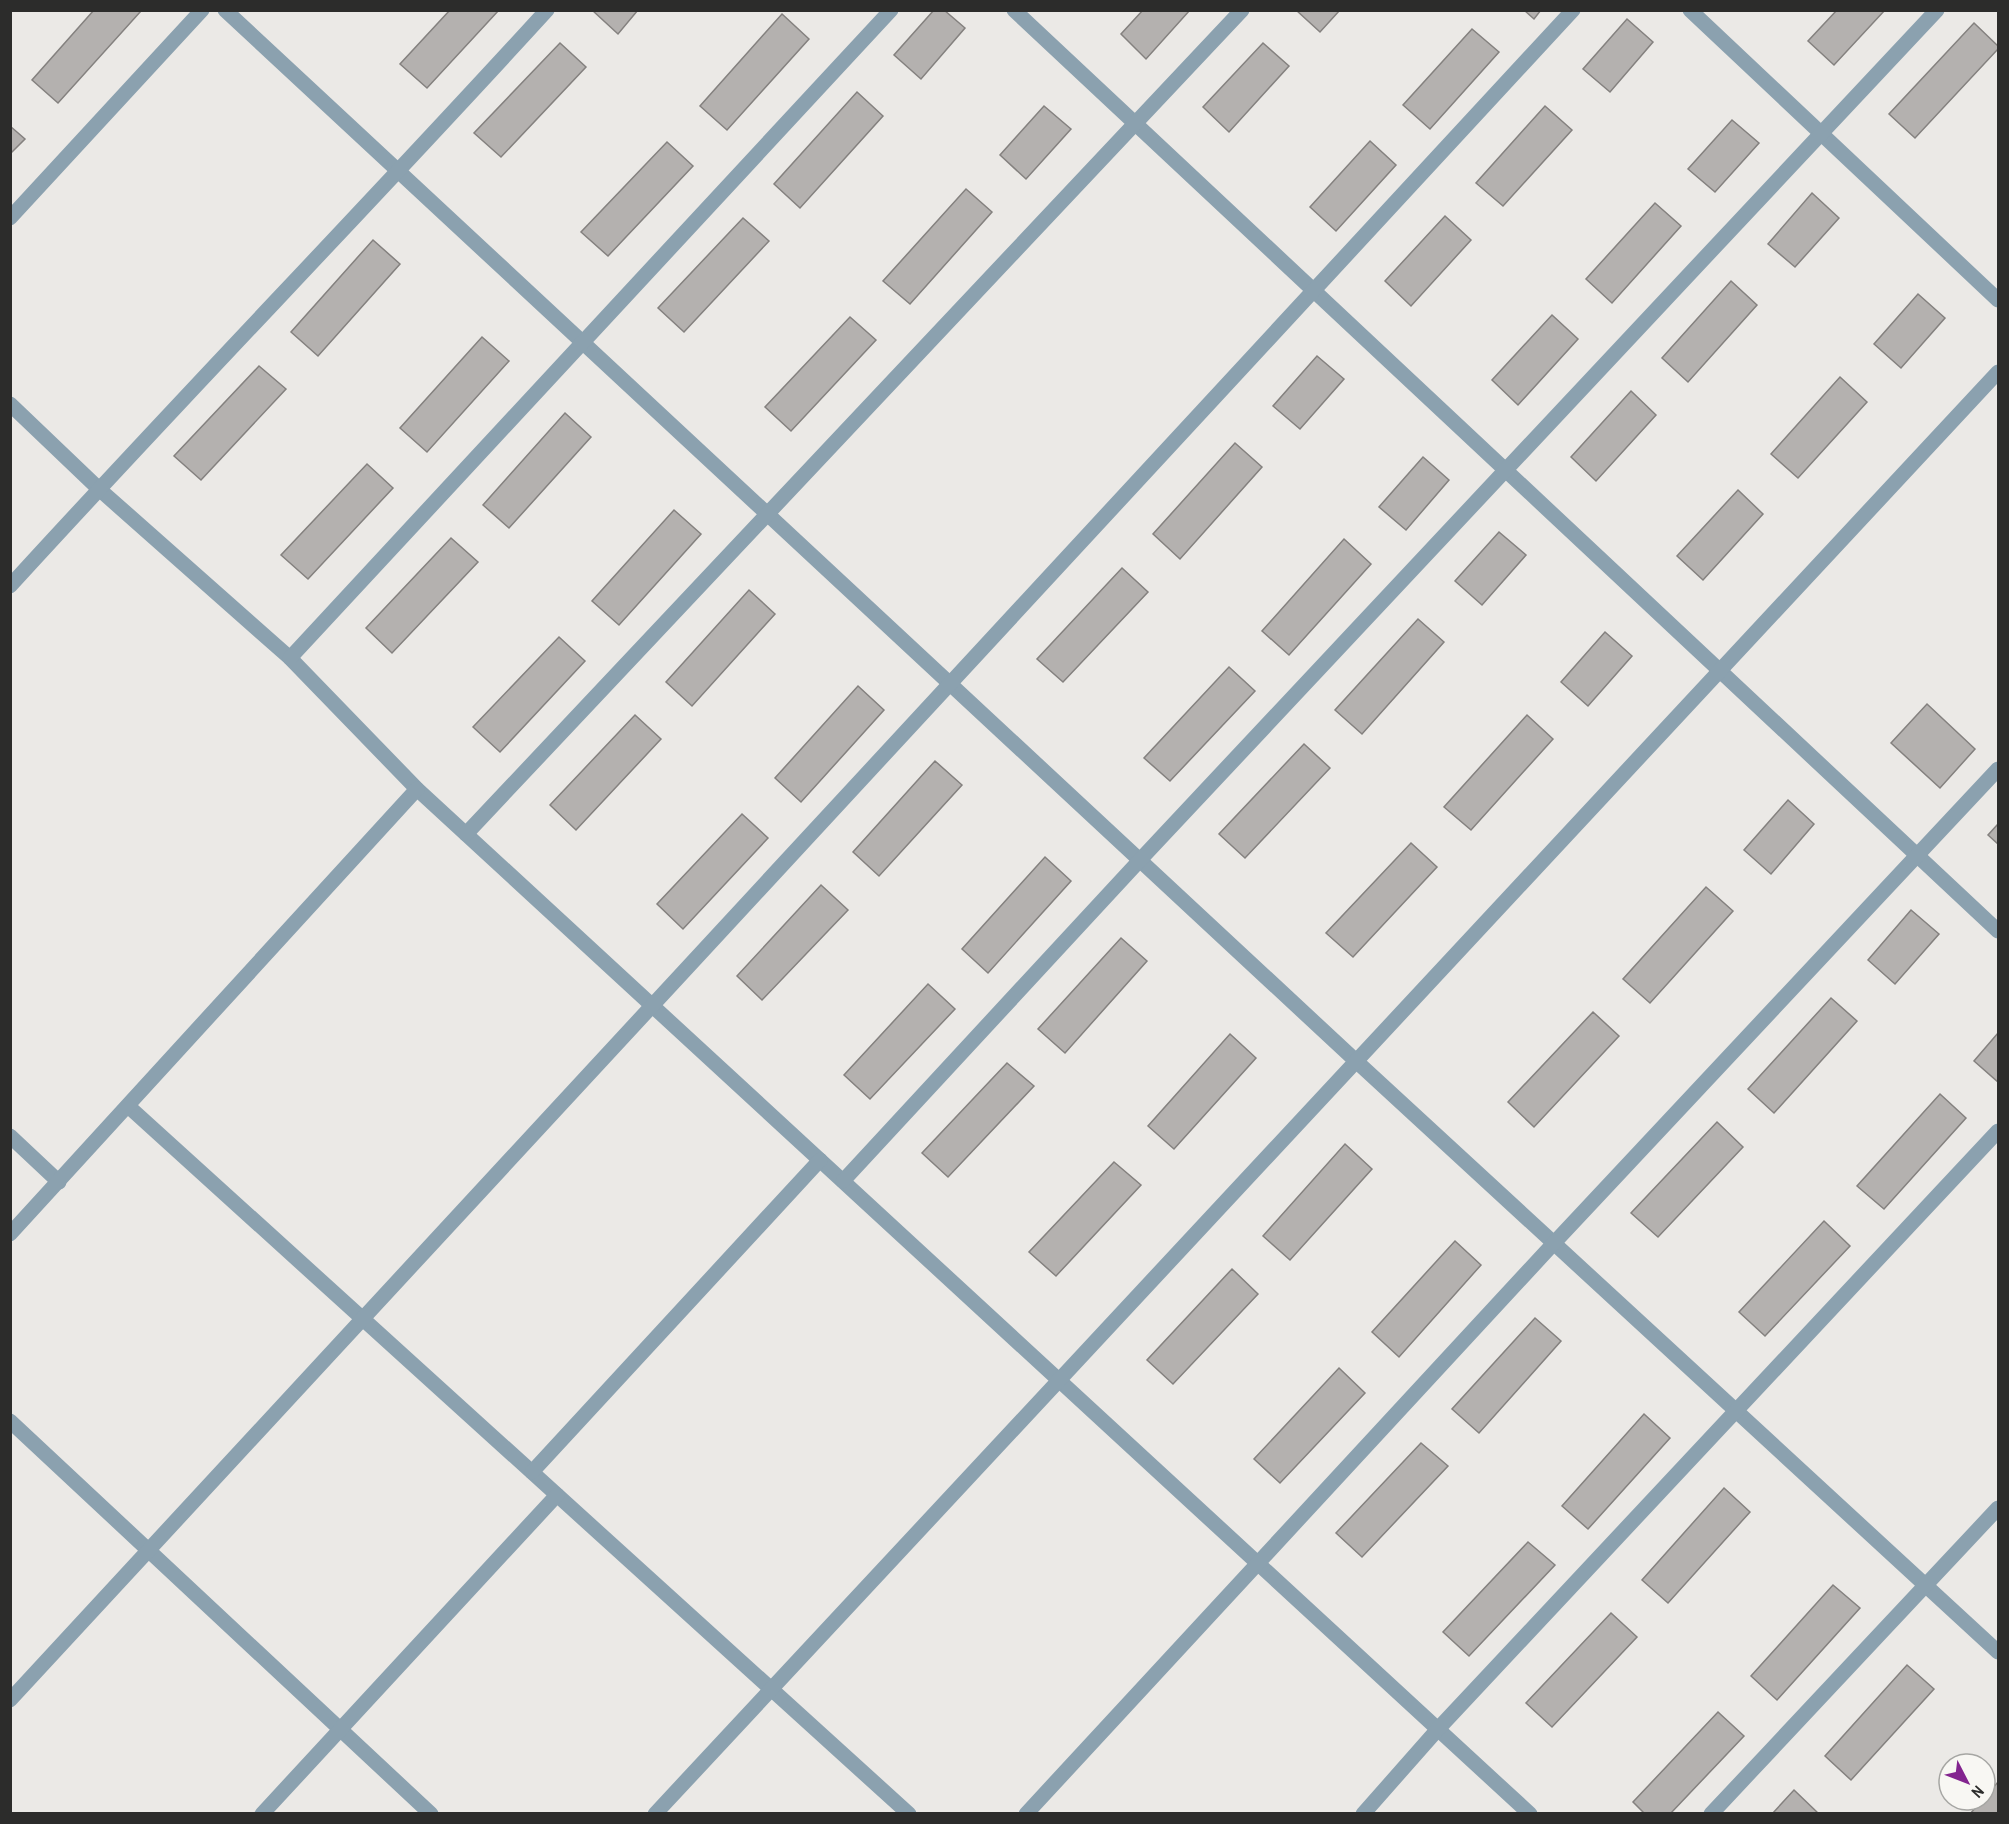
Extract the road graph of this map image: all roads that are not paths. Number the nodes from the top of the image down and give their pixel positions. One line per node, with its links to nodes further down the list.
1 (202, 10): 13 (street)
2 (225, 10): 12 (street)
3 (547, 10): 12 (street)
4 (891, 10): 16 (street)
5 (1014, 10): 10 (street)
6 (1242, 10): 10 (street)
7 (1573, 10): 14 (street)
8 (1690, 10): 11 (street)
9 (1937, 10): 11 (street)
10 (1135, 124): 14 (street); 21 (street)
11 (1821, 134): 15 (street); 19 (street)
12 (399, 172): 16 (street); 20 (street)
13 (10, 218)
14 (1314, 291): 19 (street); 25 (street)
15 (1998, 300)
16 (583, 343): 21 (street); 23 (street)
17 (1998, 372): 24 (street)
18 (10, 404): 20 (street)
19 (1505, 471): 24 (street); 30 (street)
20 (99, 489): 22 (street); 23 (street)
21 (767, 514): 25 (street); 28 (street)
22 (10, 586)
23 (290, 658): 27 (street)
24 (1720, 671): 29 (street); 33 (street)
25 (950, 684): 30 (street); 32 (street)
26 (1998, 769): 29 (street)
27 (417, 789): 28 (street); 34 (street)
28 (466, 834): 32 (street)
29 (1918, 856): 31 (street); 41 (street)
30 (1140, 860): 33 (street); 38 (street)
31 (1998, 931)
32 (653, 1006): 37 (street); 42 (street)
33 (1356, 1061): 41 (street); 43 (street)
34 (128, 1106): 39 (street); 42 (street)
35 (1998, 1131): 44 (street)
36 (10, 1136): 39 (street)
37 (820, 1160): 38 (street); 46 (street)
38 (843, 1181): 43 (street)
39 (59, 1182): 40 (street)
40 (10, 1234)
41 (1554, 1243): 44 (street); 50 (street)
42 (363, 1319): 46 (street); 49 (street)
43 (1059, 1380): 50 (street); 53 (street)
44 (1737, 1410): 51 (street); 56 (street)
45 (10, 1421): 49 (street)
46 (532, 1472): 47 (street)
47 (557, 1495): 53 (street); 55 (street)
48 (1998, 1508): 51 (street)
49 (149, 1550): 54 (street); 55 (street)
50 (1258, 1562): 56 (street); 61 (street)
51 (1926, 1585): 52 (street); 64 (street)
52 (1998, 1652)
53 (772, 1689): 59 (street); 60 (street)
54 (10, 1700)
55 (340, 1729): 57 (street); 58 (street)
56 (1438, 1729): 62 (street); 63 (street)
57 (262, 1814)
58 (431, 1814)
59 (655, 1814)
60 (909, 1814)
61 (1026, 1814)
62 (1363, 1814)
63 (1530, 1814)
64 (1711, 1814)

